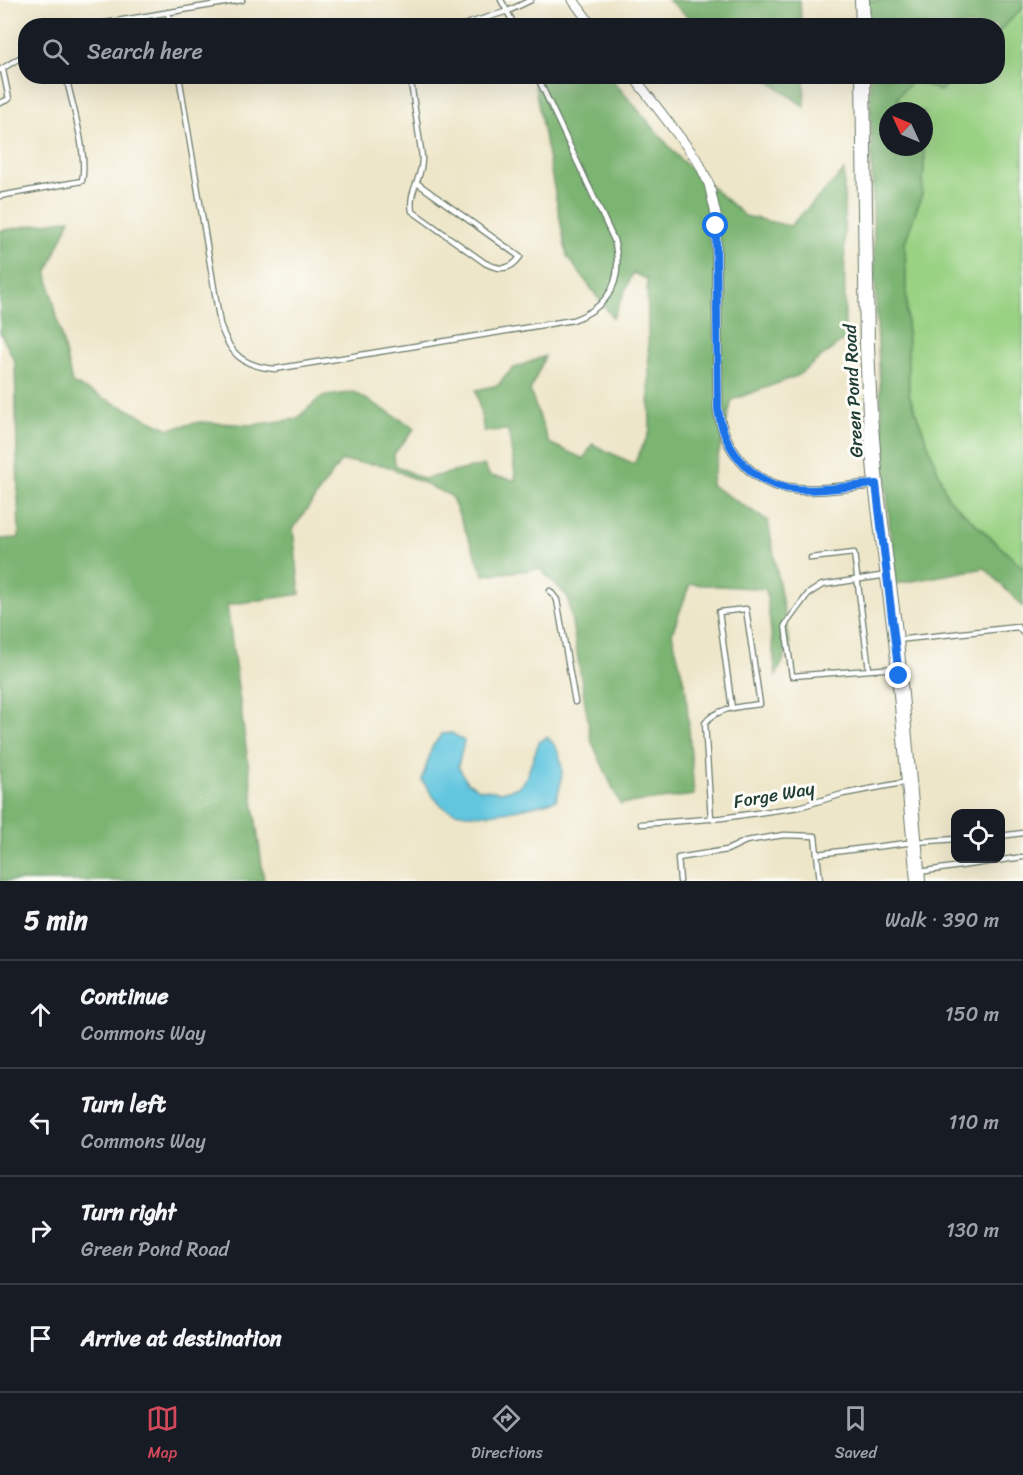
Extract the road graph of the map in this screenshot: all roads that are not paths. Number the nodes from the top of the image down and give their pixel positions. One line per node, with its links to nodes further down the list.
1 (242, 0): 7 (lane)
2 (501, 0): 6 (lane)
3 (531, 0): 6 (lane)
4 (573, 0): 12 (street)
5 (862, 0): 13 (main road)
6 (508, 11): 10 (lane); 11 (lane)
7 (168, 12): 8 (lane); 9 (lane)
8 (133, 18)
9 (169, 18)
10 (486, 18)
11 (511, 18)
12 (586, 18)
13 (863, 18)
14 (18, 59): 15 (lane)
15 (1, 70): 22 (lane)
16 (68, 84): 24 (lane)
17 (180, 84): 19 (lane)
18 (411, 84): 23 (lane)
19 (541, 84)
20 (639, 84): 25 (street)
21 (863, 84): 25 (main road, Green Pond Road)
22 (0, 103)
23 (417, 183): 23 (lane)
24 (0, 196)
25 (876, 484): 27 (main road, Green Pond Road)
26 (812, 558): 28 (lane)
27 (887, 575): 28 (lane); 31 (main road, Green Pond Road)
28 (858, 579): 33 (lane); 33 (lane)
29 (550, 591): 34 (lane)
30 (1023, 633): 31 (lane)
31 (896, 640): 32 (main road, Green Pond Road)
32 (898, 668): 33 (lane); 36 (main road, Green Pond Road)
33 (869, 670)
34 (575, 702)
35 (732, 709): 35 (lane); 37 (lane)
36 (910, 782): 37 (lane, Forge Way); 42 (main road, Green Pond Road)
37 (711, 819): 38 (lane, Forge Way)
38 (641, 824)
39 (1023, 833): 40 (lane)
40 (1005, 835)
41 (951, 839): 42 (lane)
42 (915, 842): 43 (lane); 45 (main road, Green Pond Road)
43 (818, 854): 46 (lane); 47 (lane)
44 (1023, 857): 45 (lane)
45 (918, 877)
46 (680, 881)
47 (820, 881)

